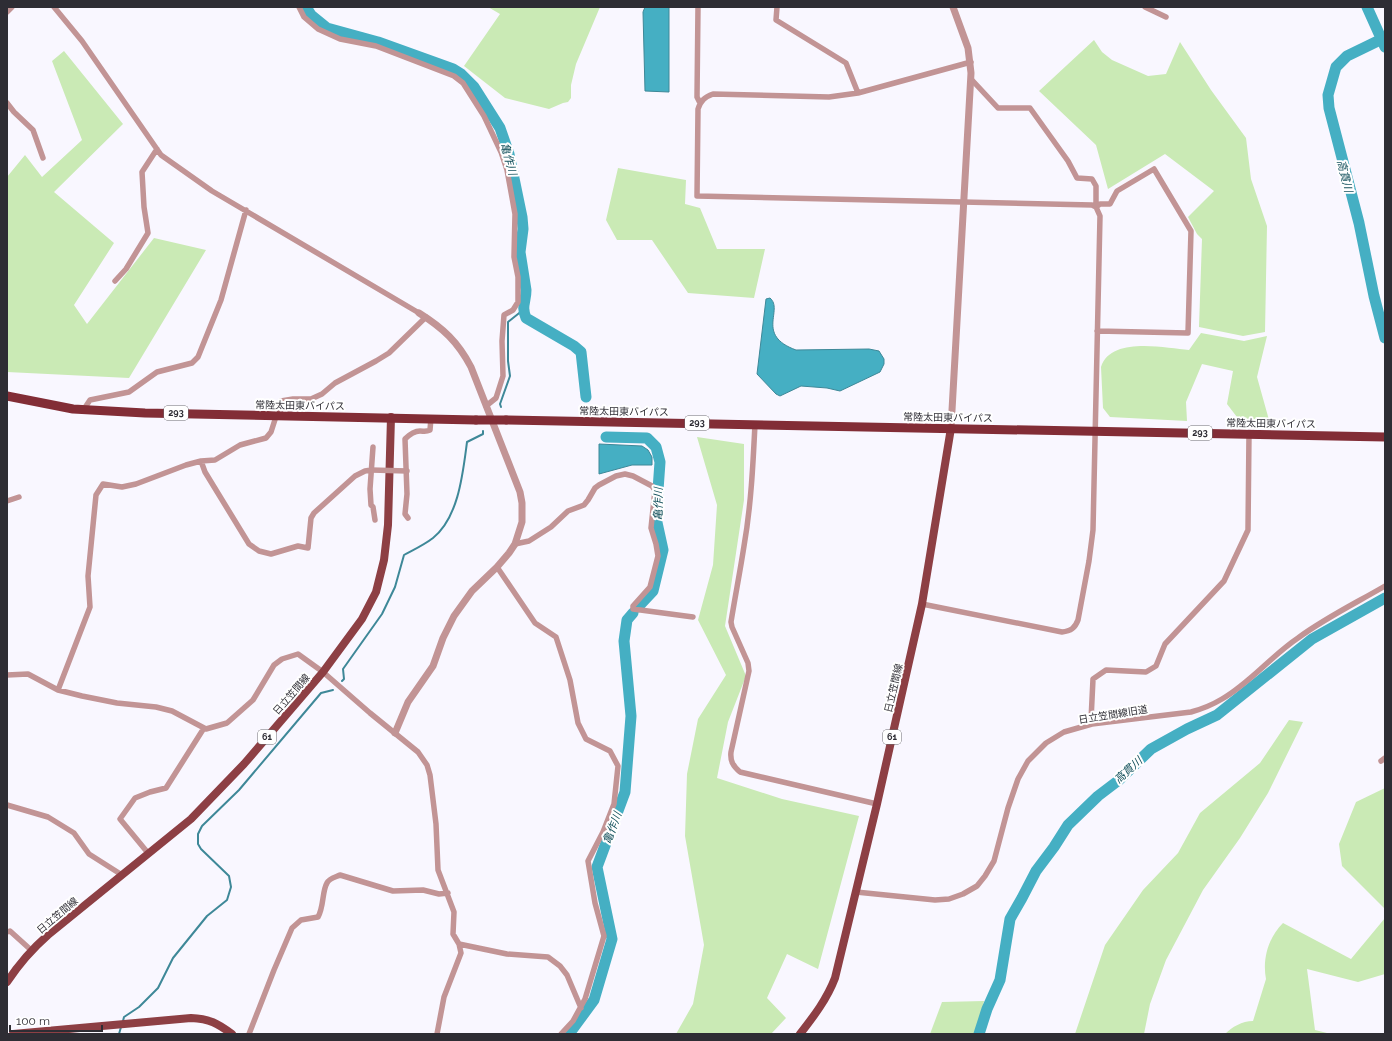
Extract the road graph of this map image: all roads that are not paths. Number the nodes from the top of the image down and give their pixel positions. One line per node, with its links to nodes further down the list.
1 (12, 7): 8 (street)
2 (54, 7): 15 (street)
3 (300, 7): 25 (street)
4 (698, 7): 14 (street)
5 (777, 7): 12 (street)
6 (953, 7): 10 (street)
7 (1145, 7): 9 (street)
8 (7, 12)
9 (1166, 17)
10 (971, 62): 11 (street); 12 (street)
11 (971, 79): 17 (street); 18 (street)
12 (858, 93): 14 (street)
13 (7, 103): 16 (street)
14 (700, 103): 17 (street)
15 (157, 149): 19 (street); 20 (street)
16 (43, 158)
17 (964, 202): 18 (street); 31 (street)
18 (1096, 207): 23 (street); 23 (street)
19 (246, 210): 21 (street); 26 (street)
20 (115, 280)
21 (419, 313): 22 (street)
22 (426, 317): 25 (street); 27 (street)
23 (1097, 331): 32 (street)
24 (7, 396): 26 (highway, 常陸太田東バイパス / 293)
25 (486, 406): 43 (street)
26 (84, 409): 27 (highway, 常陸太田東バイパス / 293)
27 (276, 415): 28 (highway, 常陸太田東バイパス / 293); 36 (street)
28 (391, 417): 29 (highway, 常陸太田東バイパス / 293); 48 (main road, 日立笠間線 / 61)
29 (431, 418): 30 (highway, 常陸太田東バイパス / 293, bridge); 38 (street)
30 (755, 424): 31 (highway, 常陸太田東バイパス / 293); 55 (street)
31 (951, 428): 32 (highway, 常陸太田東バイパス / 293); 46 (main road, 日立笠間線 / 61)
32 (1094, 430): 33 (highway, 常陸太田東バイパス / 293); 46 (street)
33 (1249, 434): 34 (highway, 常陸太田東バイパス / 293); 51 (street)
34 (1385, 437)
35 (373, 447): 37 (street)
36 (201, 461): 37 (street); 50 (street)
37 (371, 470): 38 (street, bridge); 42 (street)
38 (407, 471): 41 (street)
39 (20, 497): 40 (street)
40 (7, 501)
41 (408, 518)
42 (375, 520)
43 (515, 544): 44 (street); 47 (street)
44 (497, 567): 53 (street); 64 (street)
45 (1385, 586): 51 (street, 日立笠間線旧道)
46 (922, 604): 55 (main road, 日立笠間線 / 61)
47 (693, 617)
48 (323, 672): 52 (street); 53 (street); 56 (main road, 日立笠間線 / 61)
49 (7, 675): 50 (street)
50 (58, 690): 52 (street)
51 (1092, 724): 58 (street, 日立笠間線旧道)
52 (204, 728): 56 (street)
53 (395, 733): 59 (street)
54 (7, 804): 57 (street)
55 (877, 804): 58 (main road, 日立笠間線 / 61)
56 (148, 853): 57 (main road, 日立笠間線 / 61)
57 (122, 875): 62 (main road, 日立笠間線 / 61)
58 (856, 892): 70 (main road, 日立笠間線 / 61)
59 (448, 893): 61 (street); 67 (street)
60 (7, 932): 62 (street)
61 (459, 944): 64 (street); 68 (street)
62 (31, 950): 63 (main road, 日立笠間線 / 61)
63 (7, 982)
64 (581, 1008): 69 (street)
65 (13, 1034): 66 (main road)
66 (232, 1034)
67 (249, 1034)
68 (437, 1034)
69 (561, 1034)
70 (800, 1034)

